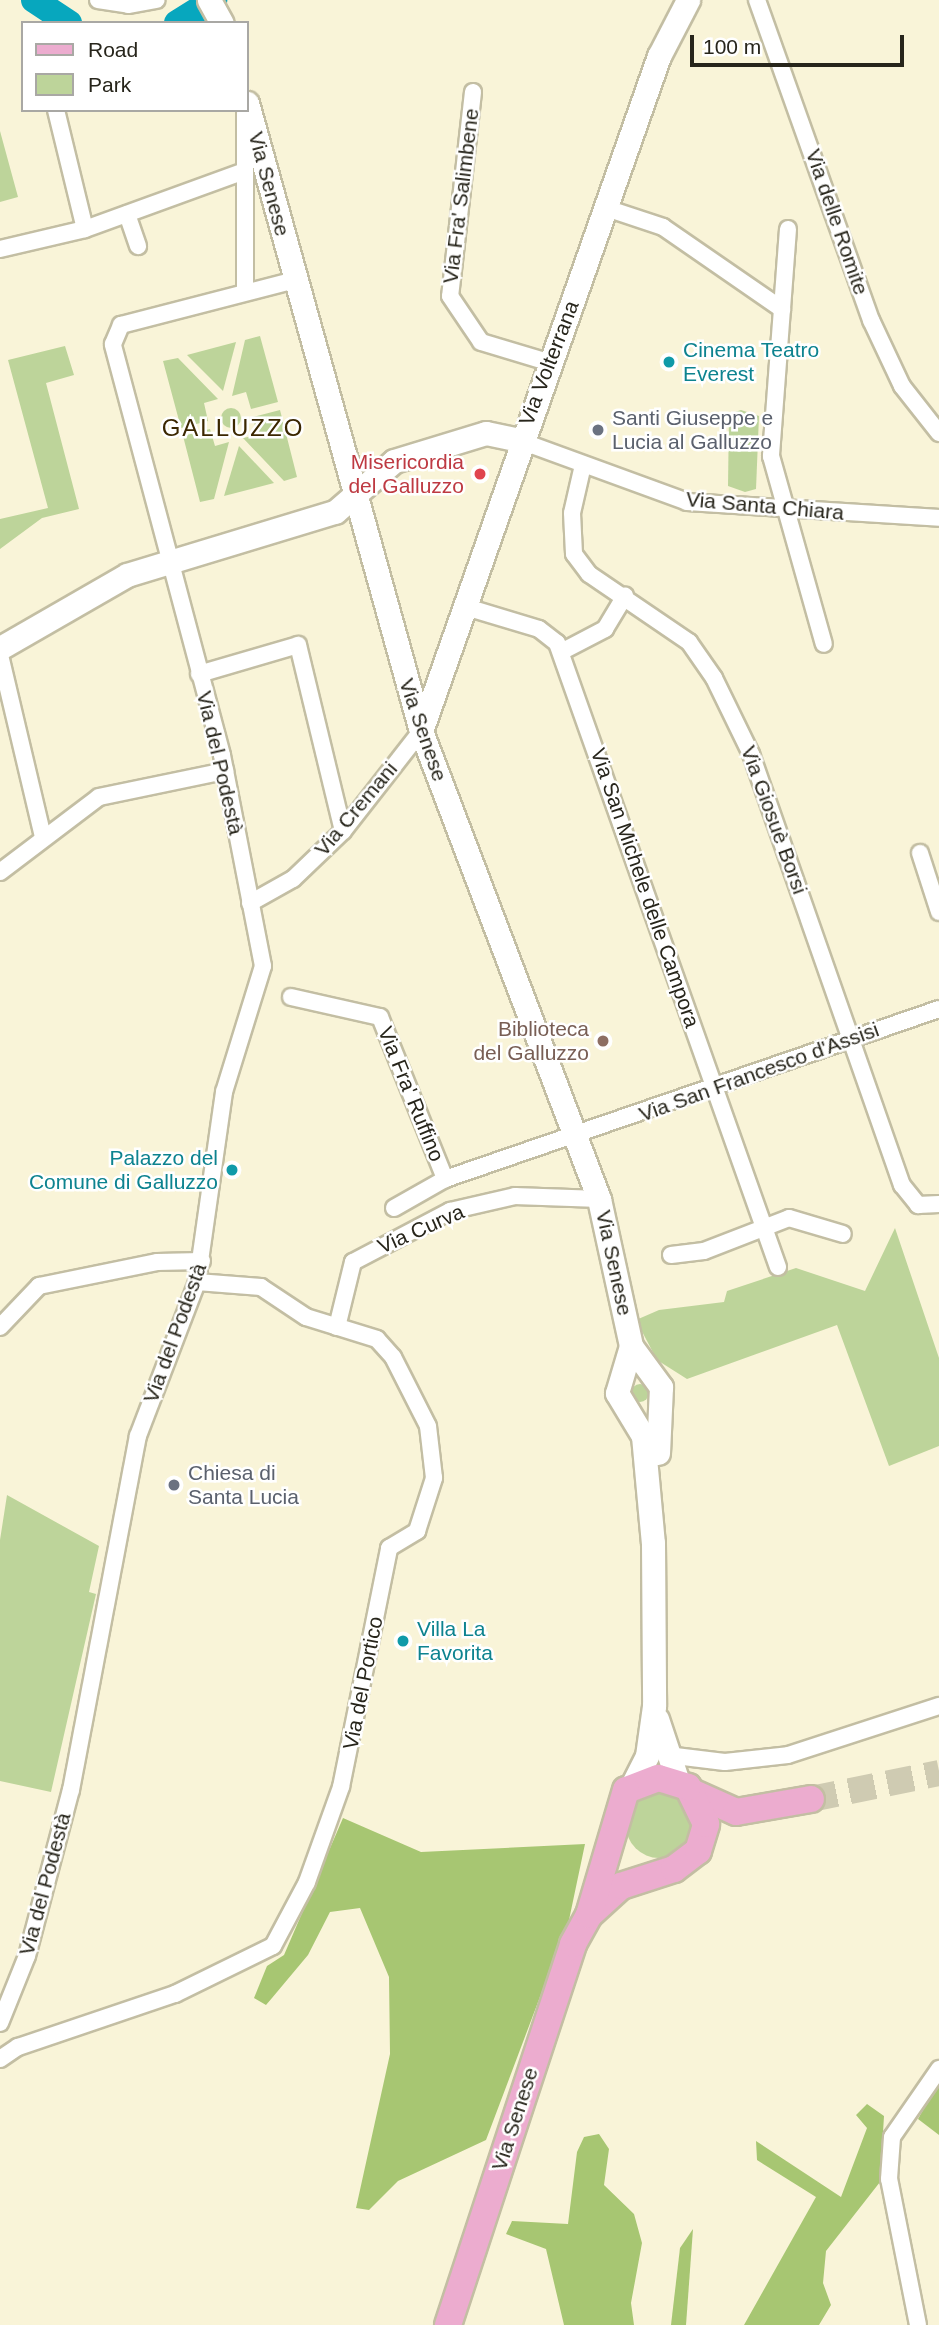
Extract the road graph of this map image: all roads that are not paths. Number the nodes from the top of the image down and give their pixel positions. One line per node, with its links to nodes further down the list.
1 (98, 0): 2 (street)
2 (158, 0)
3 (209, 0): 6 (main road)
4 (688, 0): 12 (main road, Via Volterrana)
5 (757, 0): 22 (street, Via delle Romite)
6 (221, 21)
7 (473, 92): 21 (street, Via Fra' Salimbene)
8 (248, 107): 18 (main road, Via Senese)
9 (56, 112): 14 (street)
10 (245, 112): 11 (street)
11 (242, 172): 13 (street); 19 (street)
12 (606, 208): 20 (street); 21 (main road, Via Volterrana)
13 (127, 214): 14 (street); 16 (street)
14 (85, 229): 17 (street)
15 (788, 229): 20 (street)
16 (138, 246)
17 (2, 250)
18 (295, 280): 19 (street); 25 (main road, Via Senese)
19 (246, 292): 28 (street, Via del Podestà)
20 (782, 309): 26 (street)
21 (551, 363): 23 (main road, Via Volterrana)
22 (939, 433)
23 (518, 440): 24 (street, Via Santa Chiara); 25 (main road); 30 (main road, Via Volterrana)
24 (583, 465): 26 (street, Via Santa Chiara); 29 (street, Via Giosuè Borsi)
25 (353, 496): 28 (main road); 36 (main road, Via Senese)
26 (784, 510): 27 (street, Via Santa Chiara); 31 (street)
27 (939, 518)
28 (170, 559): 32 (main road); 35 (street, Via del Podestà)
29 (625, 596): 33 (street); 46 (street, Via Giosuè Borsi)
30 (466, 607): 33 (street, Via San Michele delle Campora); 36 (main road, Via Volterrana)
31 (824, 644)
32 (0, 648)
33 (561, 652): 47 (street, Via San Michele delle Campora)
34 (0, 655): 39 (street)
35 (199, 674): 37 (street, Via del Podestà); 38 (street)
36 (421, 731): 38 (street, Via Cremani); 48 (main road, Via Senese)
37 (225, 771): 39 (street); 42 (street, Via del Podestà)
38 (343, 831): 42 (street, Via Cremani)
39 (43, 837): 41 (street)
40 (920, 853): 43 (street)
41 (0, 872)
42 (250, 903): 56 (street, Via del Podestà)
43 (939, 912)
44 (291, 997): 49 (street, Via Fra' Ruffino)
45 (939, 1009): 46 (street, Via San Francesco d'Assisi)
46 (850, 1038): 47 (street, Via San Francesco d'Assisi); 51 (street, Via Giosuè Borsi)
47 (713, 1086): 48 (street, Via San Francesco d'Assisi); 53 (street, Via San Michele delle Campora)
48 (579, 1132): 49 (street, Via Fra' Ruffino); 50 (main road, Via Senese)
49 (445, 1179): 52 (street, Via Fra' Ruffino)
50 (599, 1199): 60 (street, Via Curva); 61 (main road, Via Senese)
51 (939, 1204)
52 (394, 1208)
53 (763, 1228): 54 (street); 55 (street); 57 (street, Via San Michele delle Campora)
54 (843, 1234)
55 (671, 1255)
56 (202, 1261): 58 (street, Via del Podestà); 59 (street)
57 (778, 1267)
58 (197, 1282): 60 (street, Via del Portico); 76 (street, Via del Podestà)
59 (0, 1327)
60 (337, 1327): 77 (street, Via del Portico)
61 (631, 1346): 62 (main road, Via Senese); 63 (main road, Via Senese)
62 (652, 1374): 63 (main road); 64 (main road, Via Senese)
63 (626, 1375): 65 (main road, Via Senese)
64 (656, 1409): 65 (main road); 66 (main road, Via Senese)
65 (630, 1413): 66 (main road, Via Senese)
66 (653, 1701): 68 (main road, Via Senese); 69 (main road, Via Senese)
67 (939, 1706): 68 (street)
68 (667, 1755): 70 (main road, Via Senese)
69 (632, 1785): 70 (main road); 73 (main road, Via Senese)
70 (686, 1787): 72 (main road); 74 (main road, Via Senese)
71 (811, 1799): 72 (main road)
72 (758, 1811): 74 (main road)
73 (613, 1823): 74 (main road); 75 (main road, Via Senese)
74 (678, 1866): 75 (main road, Via Senese)
75 (589, 1915): 79 (main road, Via Senese)
76 (0, 2023)
77 (0, 2059)
78 (939, 2069): 80 (street)
79 (448, 2325)
80 (918, 2325)

